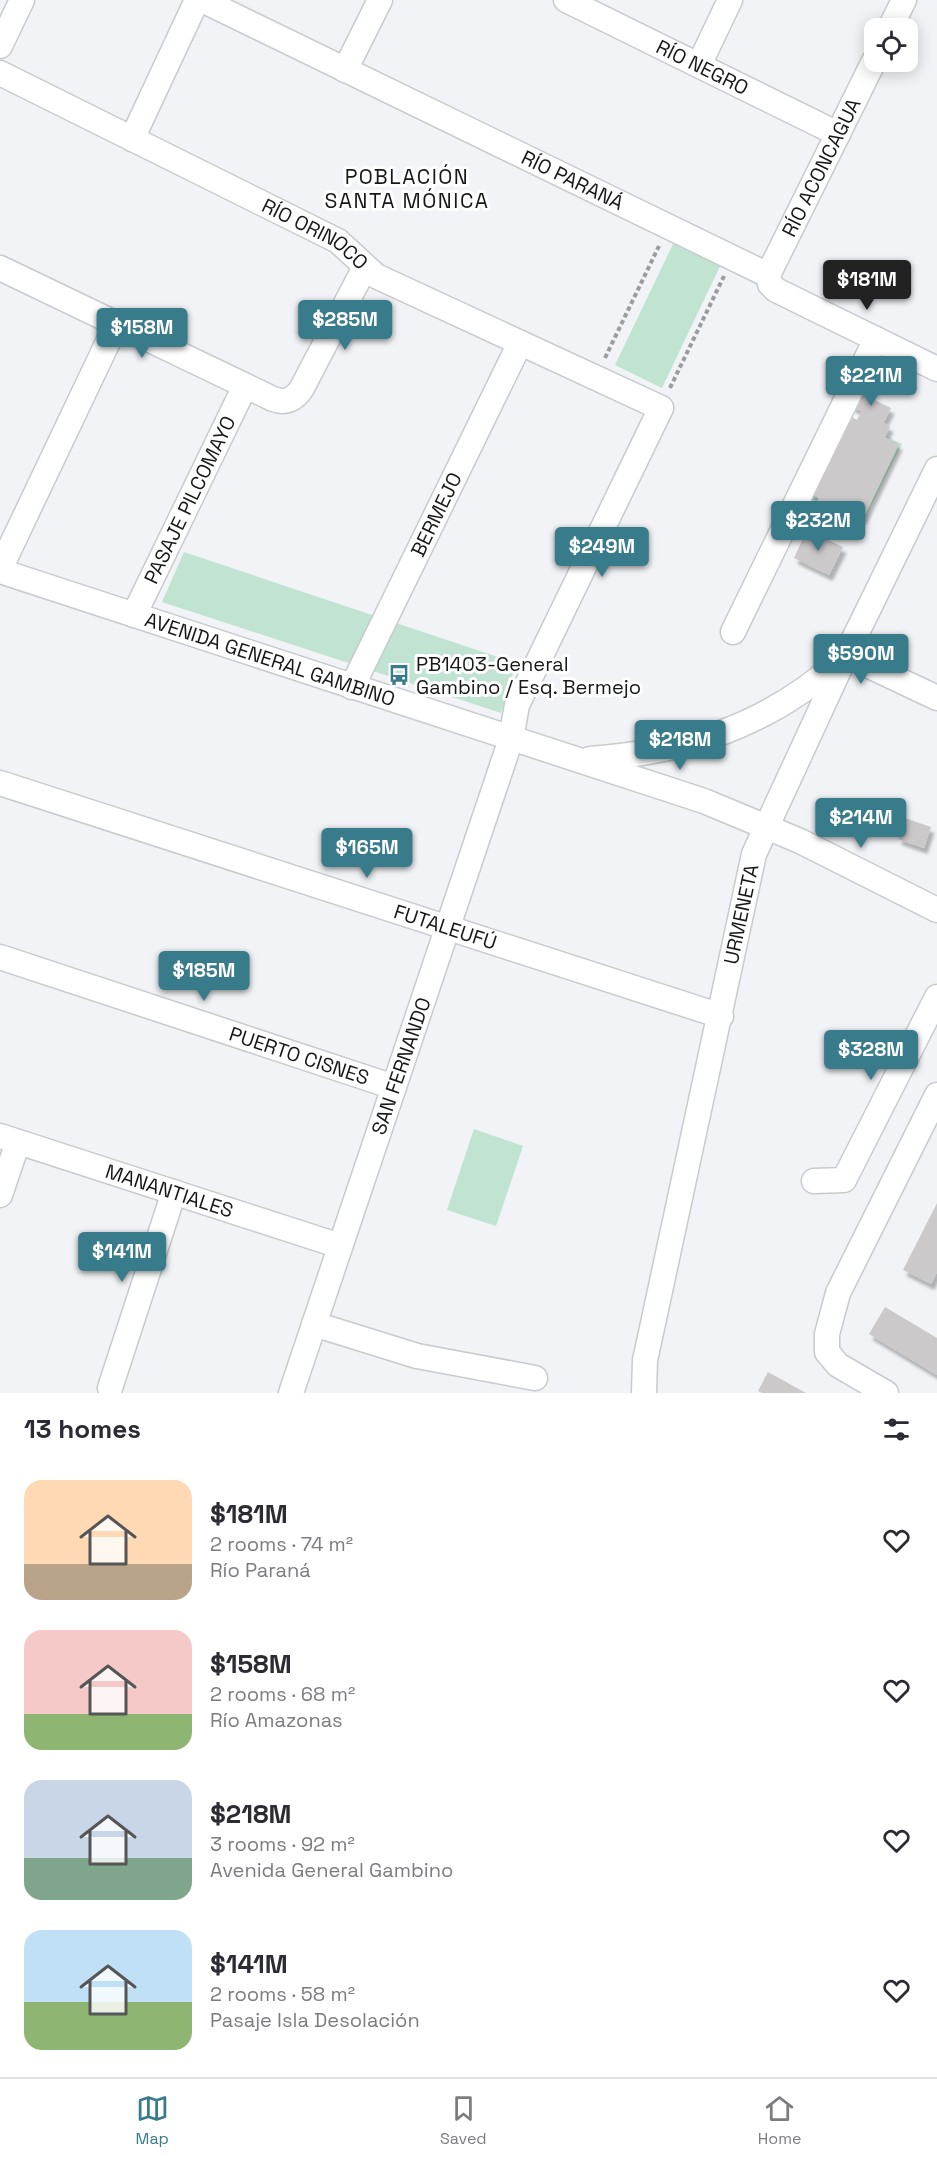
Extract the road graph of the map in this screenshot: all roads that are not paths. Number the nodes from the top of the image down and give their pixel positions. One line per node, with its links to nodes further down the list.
1 (22, 0): 9 (street)
2 (197, 0): 15 (street)
3 (202, 0): 11 (street, RÍO PARANÁ)
4 (380, 0): 11 (street)
5 (566, 0): 10 (street, RÍO NEGRO)
6 (730, 0): 10 (street)
7 (904, 0): 8 (street)
8 (895, 18)
9 (0, 46)
10 (699, 65): 14 (street, RÍO NEGRO)
11 (345, 70): 18 (street, RÍO PARANÁ)
12 (869, 72): 14 (street, RÍO ACONCAGUA)
13 (0, 73): 15 (street, RÍO ORINOCO)
14 (838, 134): 18 (street, RÍO ACONCAGUA)
15 (132, 139): 16 (street, RÍO ORINOCO)
16 (365, 267): 21 (street, RÍO ORINOCO); 23 (street)
17 (0, 268): 19 (street)
18 (768, 276): 20 (street, RÍO PARANÁ)
19 (117, 323): 23 (street); 27 (street)
20 (876, 339): 22 (street, RÍO PARANÁ); 29 (street)
21 (520, 343): 24 (street, RÍO ORINOCO); 31 (street, BERMEJO)
22 (937, 369)
23 (245, 386): 28 (street, PASAJE PILCOMAYO)
24 (661, 408): 33 (street, SAN FERNANDO)
25 (937, 469): 26 (street, URMENETA)
26 (928, 512): 30 (street, URMENETA)
27 (0, 570): 28 (street, AVENIDA GENERAL GAMBINO)
28 (134, 615): 31 (street, AVENIDA GENERAL GAMBINO)
29 (733, 632)
30 (846, 655): 32 (street); 34 (street); 36 (street, URMENETA)
31 (352, 687): 33 (street, AVENIDA GENERAL GAMBINO)
32 (937, 698)
33 (511, 739): 34 (street, AVENIDA GENERAL GAMBINO); 38 (street, SAN FERNANDO)
34 (577, 760): 36 (street, AVENIDA GENERAL GAMBINO)
35 (0, 783): 38 (street, FUTALEUFÚ)
36 (767, 827): 37 (street, AVENIDA GENERAL GAMBINO); 41 (street, URMENETA)
37 (937, 910)
38 (447, 927): 41 (street, FUTALEUFÚ); 42 (street, SAN FERNANDO)
39 (0, 957): 42 (street, PUERTO CISNES)
40 (937, 997): 45 (street)
41 (721, 1016): 53 (street, URMENETA)
42 (394, 1087): 48 (street, SAN FERNANDO)
43 (937, 1095): 54 (street)
44 (9, 1139): 46 (street, MANANTIALES); 47 (street)
45 (814, 1181)
46 (174, 1192): 48 (street, MANANTIALES); 51 (street)
47 (0, 1195)
48 (340, 1246): 49 (street, SAN FERNANDO)
49 (314, 1324): 50 (street); 52 (street, SAN FERNANDO)
50 (535, 1378)
51 (110, 1388)
52 (291, 1393)
53 (644, 1393)
54 (886, 1393)

